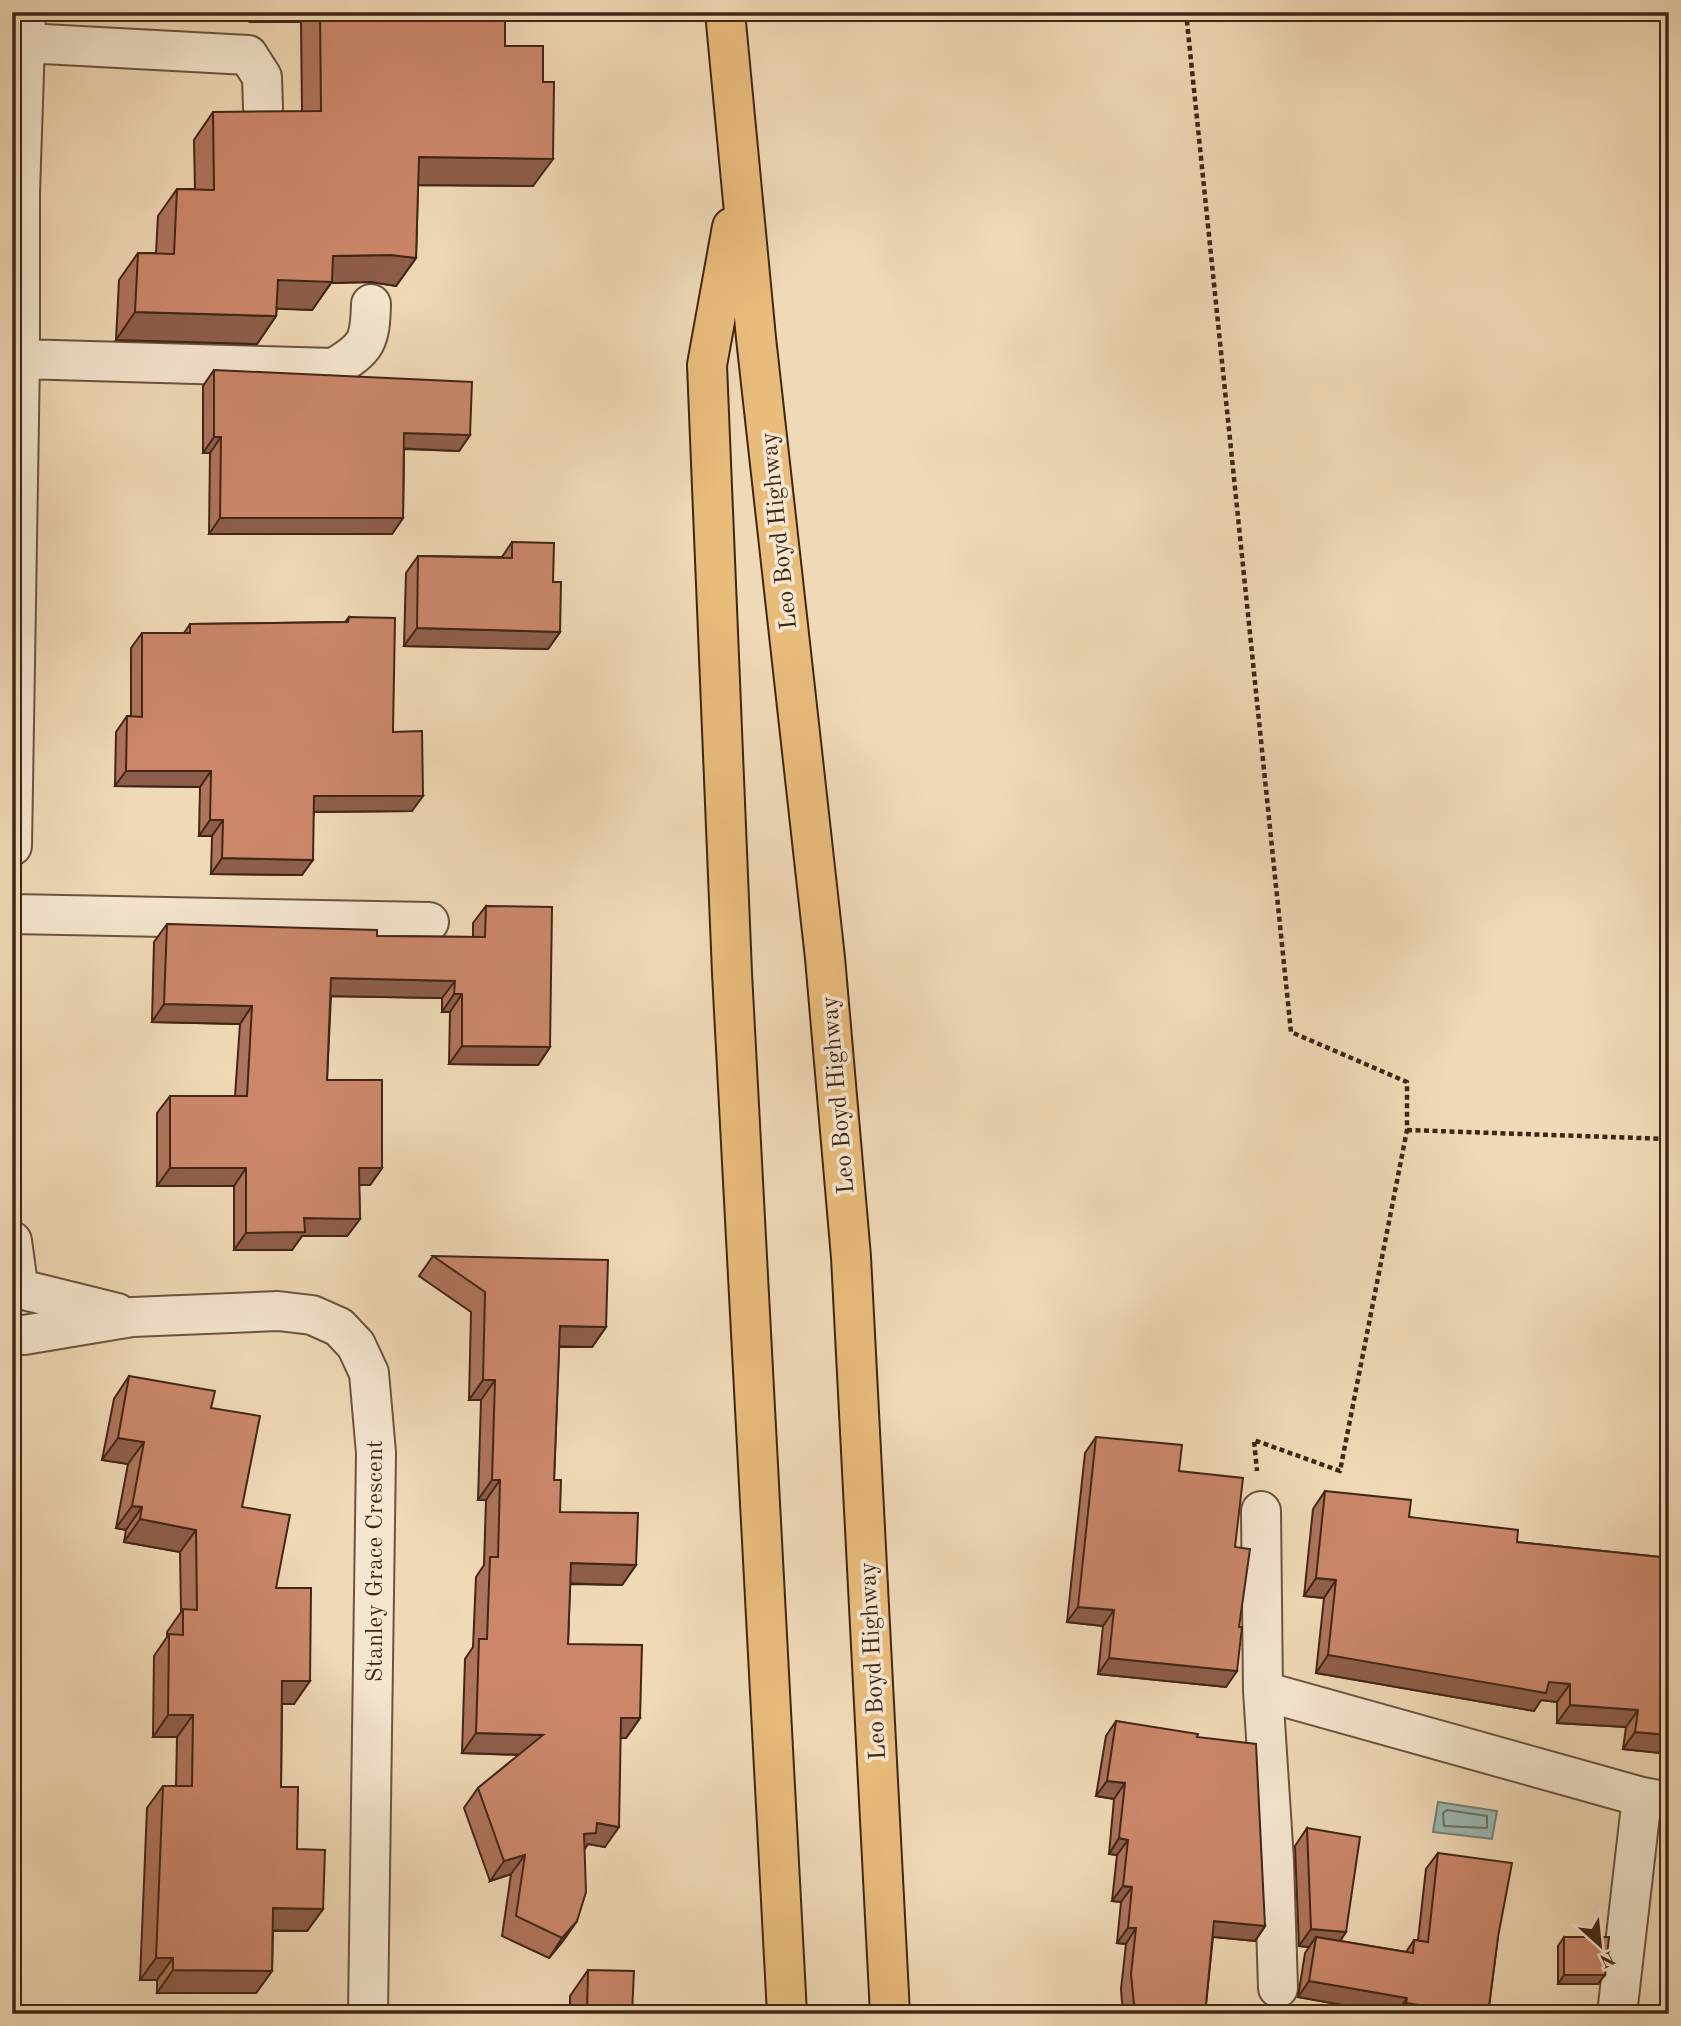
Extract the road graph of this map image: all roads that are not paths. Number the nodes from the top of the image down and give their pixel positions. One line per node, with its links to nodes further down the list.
1 (725, 12): 4 (highway, Leo Boyd Highway)
2 (26, 28): 3 (street); 5 (street)
3 (263, 108)
4 (740, 180): 19 (highway, Leo Boyd Highway); 20 (highway, Leo Boyd Highway)
5 (16, 192): 7 (street)
6 (371, 304): 7 (street)
7 (20, 359): 8 (street)
8 (12, 846)
9 (12, 914): 10 (street)
10 (429, 922)
11 (17, 1270): 12 (street, Stanley Grace Crescent); 13 (street)
12 (132, 1317): 13 (street, Stanley Grace Crescent); 18 (street, Stanley Grace Crescent)
13 (18, 1340)
14 (1261, 1511): 15 (street)
15 (1264, 1691): 16 (street); 17 (street)
16 (1655, 1799): 21 (street)
17 (1278, 1988)
18 (369, 2014)
19 (787, 2014)
20 (890, 2014)
21 (1617, 2014)

